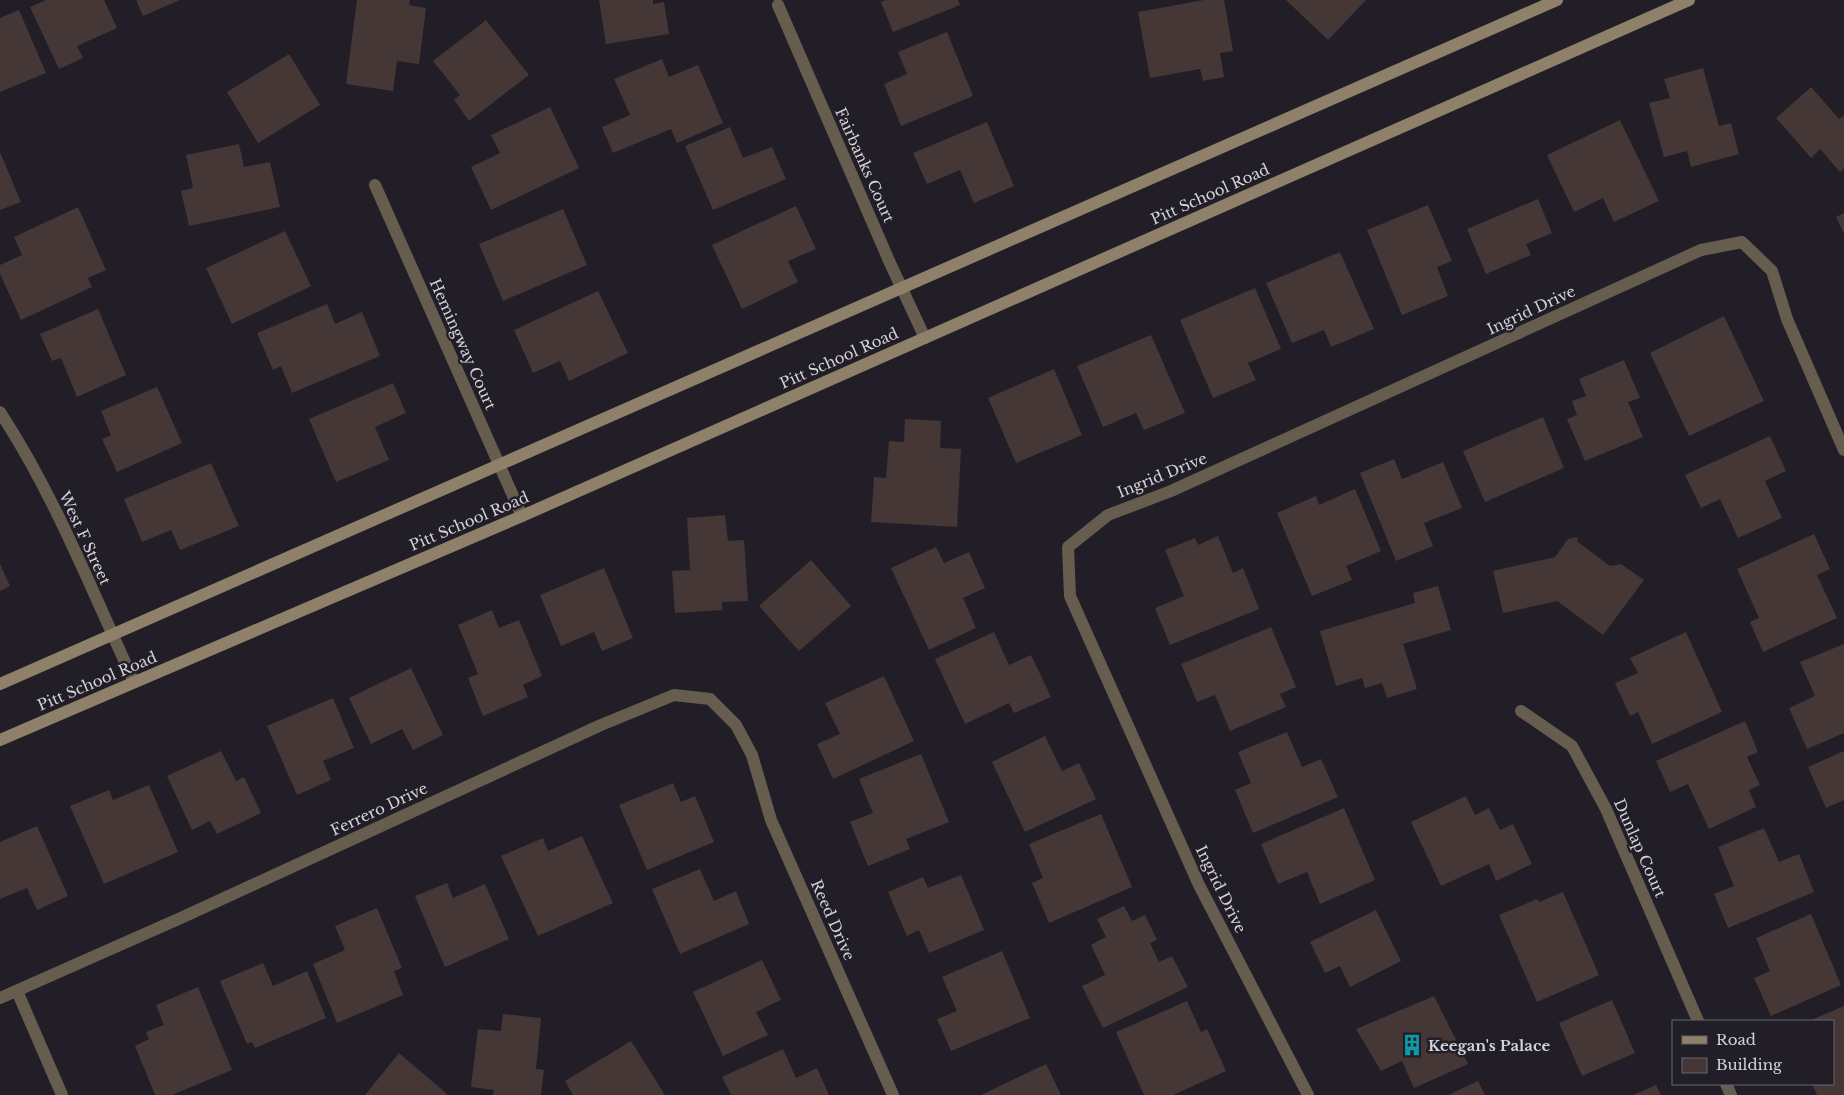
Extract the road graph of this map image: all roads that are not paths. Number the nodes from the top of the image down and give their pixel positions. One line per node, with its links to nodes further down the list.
1 (1557, 0): 5 (main road)
2 (1689, 0): 6 (main road, Pitt School Road)
3 (778, 5): 5 (street, Fairbanks Court)
4 (375, 185): 9 (street, Hemingway Court)
5 (902, 288): 6 (street, Fairbanks Court); 9 (main road)
6 (925, 338): 10 (main road, Pitt School Road)
7 (0, 412): 11 (street, West F Street)
8 (1844, 450): 22 (street, Ingrid Drive)
9 (499, 465): 10 (street, Hemingway Court); 11 (main road)
10 (522, 516): 12 (main road, Pitt School Road)
11 (112, 635): 12 (street, West F Street); 13 (main road)
12 (134, 682): 15 (main road, Pitt School Road)
13 (0, 684)
14 (1520, 711): 19 (street, Dunlap Court)
15 (0, 740)
16 (752, 755): 17 (street, Ferrero Drive); 21 (street, Reed Drive)
17 (17, 990): 18 (street, Ferrero Drive); 20 (street)
18 (0, 998)
19 (1698, 1020)
20 (62, 1095)
21 (893, 1095)
22 (1308, 1095)

